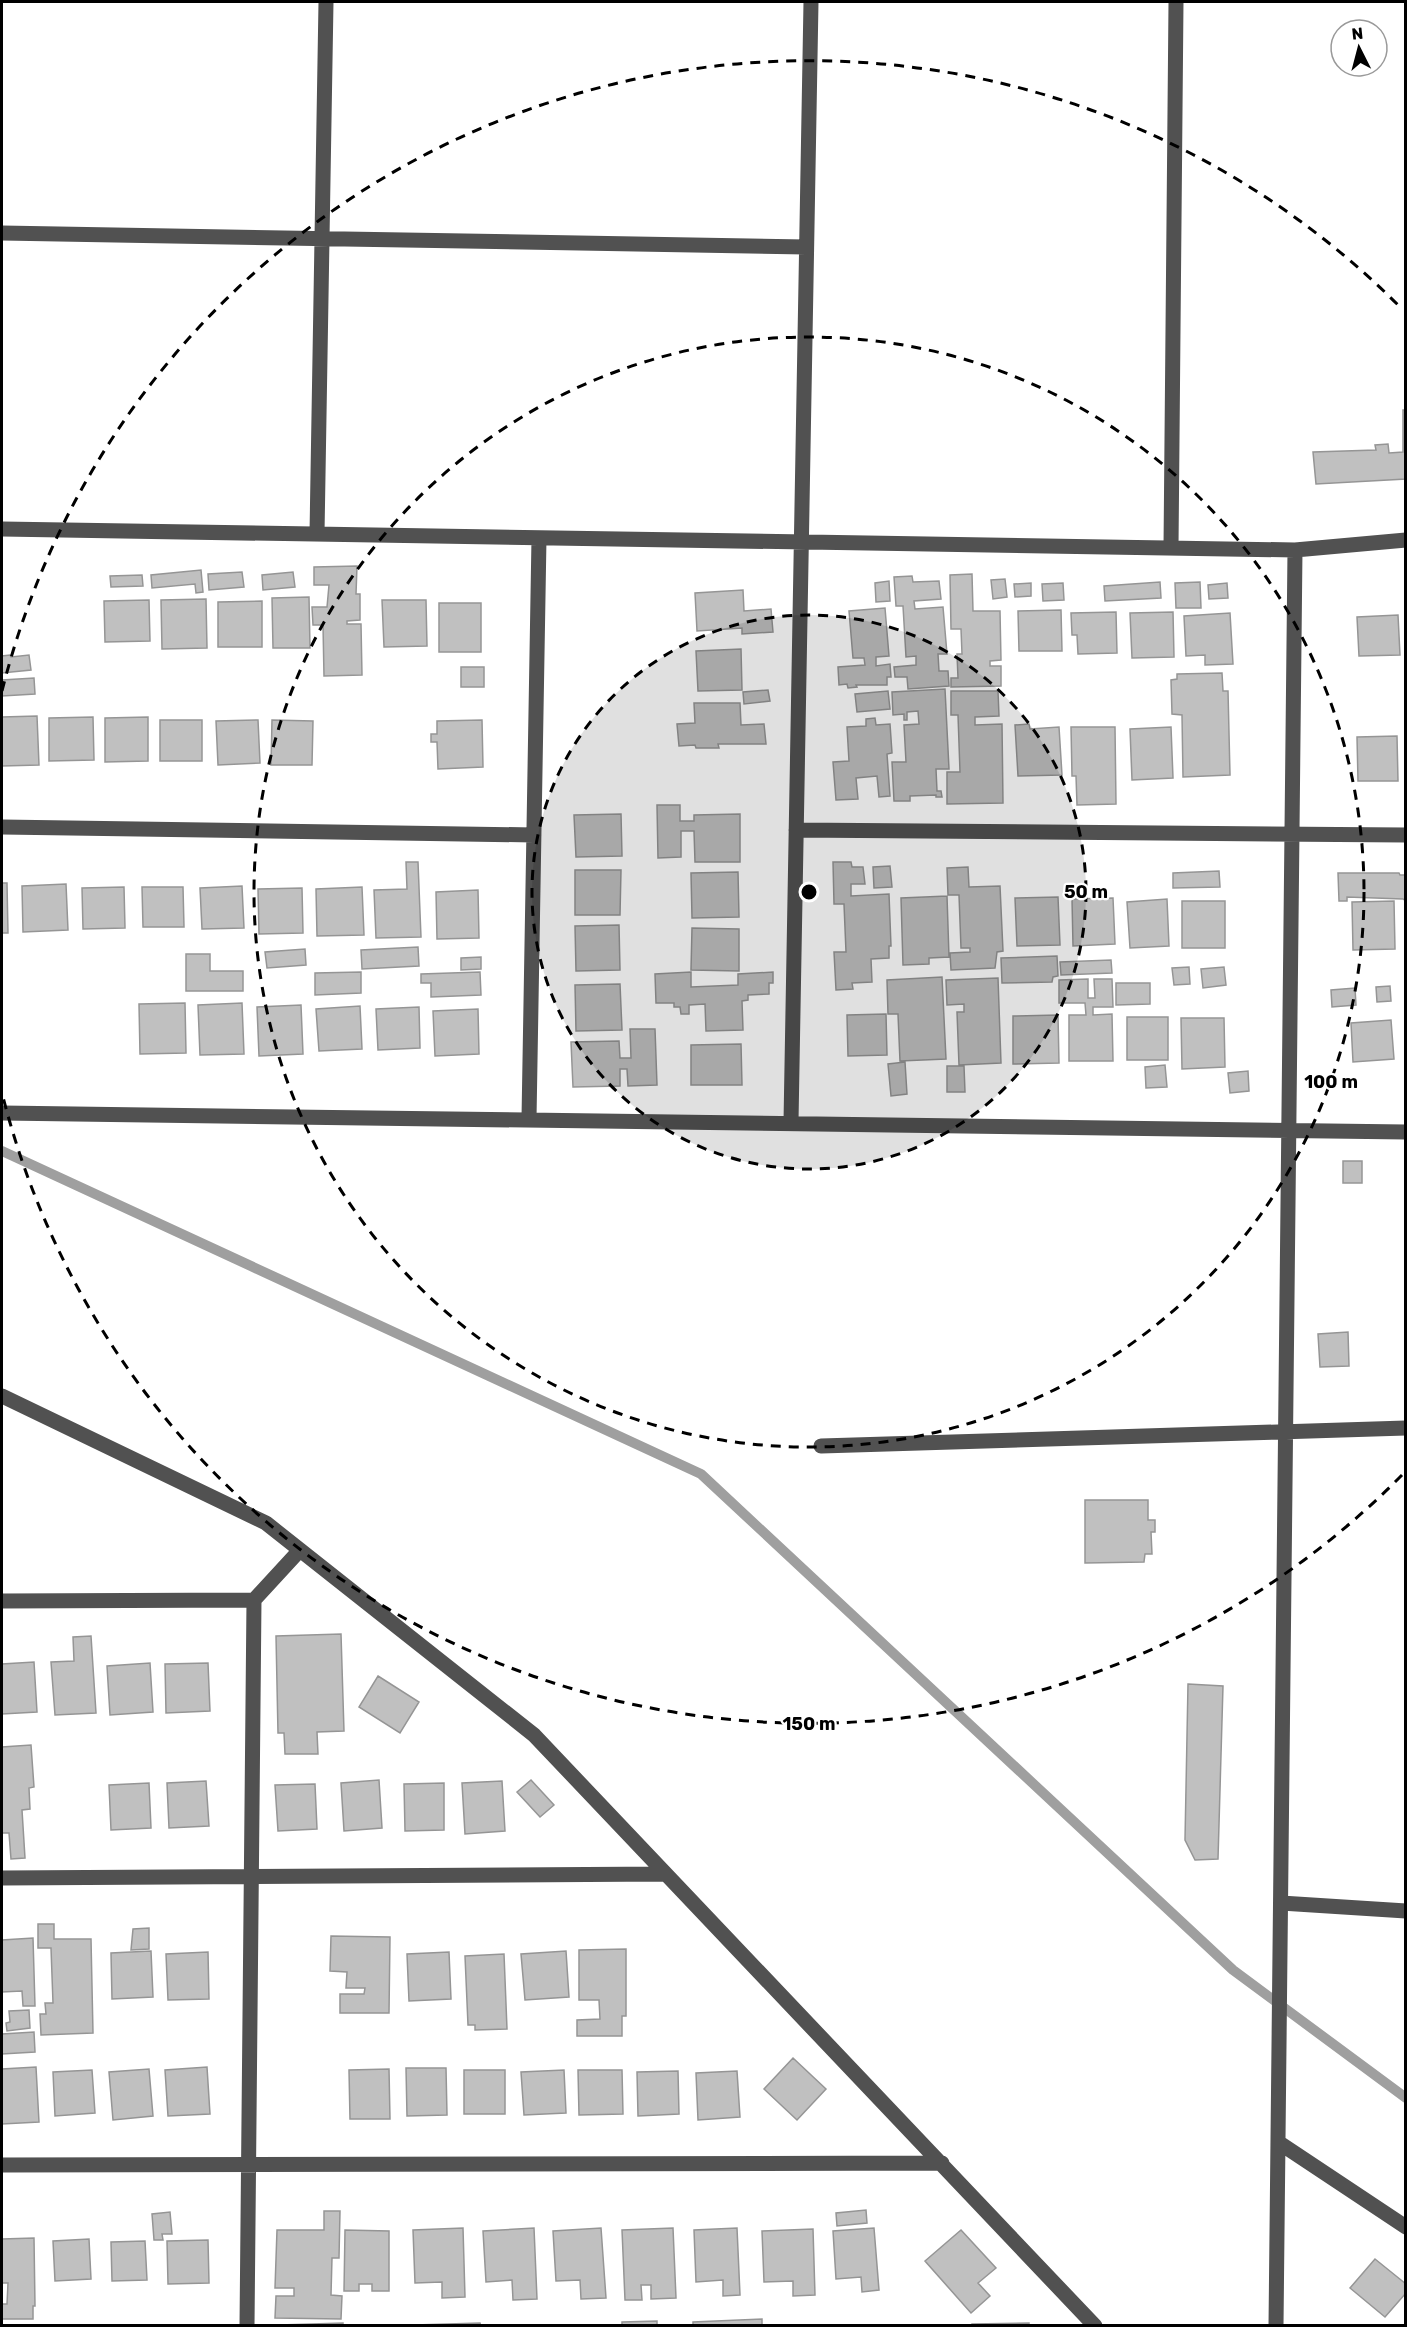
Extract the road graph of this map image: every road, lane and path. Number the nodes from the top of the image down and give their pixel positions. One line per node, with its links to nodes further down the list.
1 (326, 2): 5 (street)
2 (811, 2): 6 (street)
3 (1176, 2): 12 (street)
4 (2, 234): 5 (street)
5 (322, 239): 6 (street); 8 (street)
6 (806, 247): 11 (street)
7 (2, 529): 8 (street)
8 (317, 534): 9 (street)
9 (539, 538): 11 (street); 17 (street)
10 (1406, 540): 13 (street)
11 (801, 542): 12 (street); 15 (street)
12 (1171, 548): 13 (street)
13 (1295, 550): 16 (street)
14 (2, 827): 17 (street)
15 (796, 830): 16 (street); 21 (street)
16 (1292, 833): 18 (street); 22 (street)
17 (534, 835): 20 (street)
18 (1406, 835)
19 (2, 1113): 20 (street)
20 (529, 1119): 21 (street)
21 (791, 1122): 22 (street)
22 (1288, 1129): 23 (street); 26 (street)
23 (1406, 1132)
24 (2, 1396): 28 (street)
25 (1406, 1428): 26 (street)
26 (1286, 1432): 27 (street); 34 (street)
27 (821, 1446)
28 (300, 1550): 29 (street); 31 (street)
29 (254, 1600): 30 (street); 32 (street)
30 (2, 1601)
31 (666, 1874): 32 (street); 37 (street)
32 (251, 1877): 33 (street); 39 (street)
33 (2, 1878)
34 (1281, 1903): 35 (street); 36 (street)
35 (1406, 1911)
36 (1278, 2142): 40 (street); 43 (street)
37 (942, 2163): 39 (street); 42 (street)
38 (2, 2165): 39 (street)
39 (249, 2165): 41 (street)
40 (1406, 2227)
41 (247, 2325)
42 (1095, 2325)
43 (1276, 2325)

